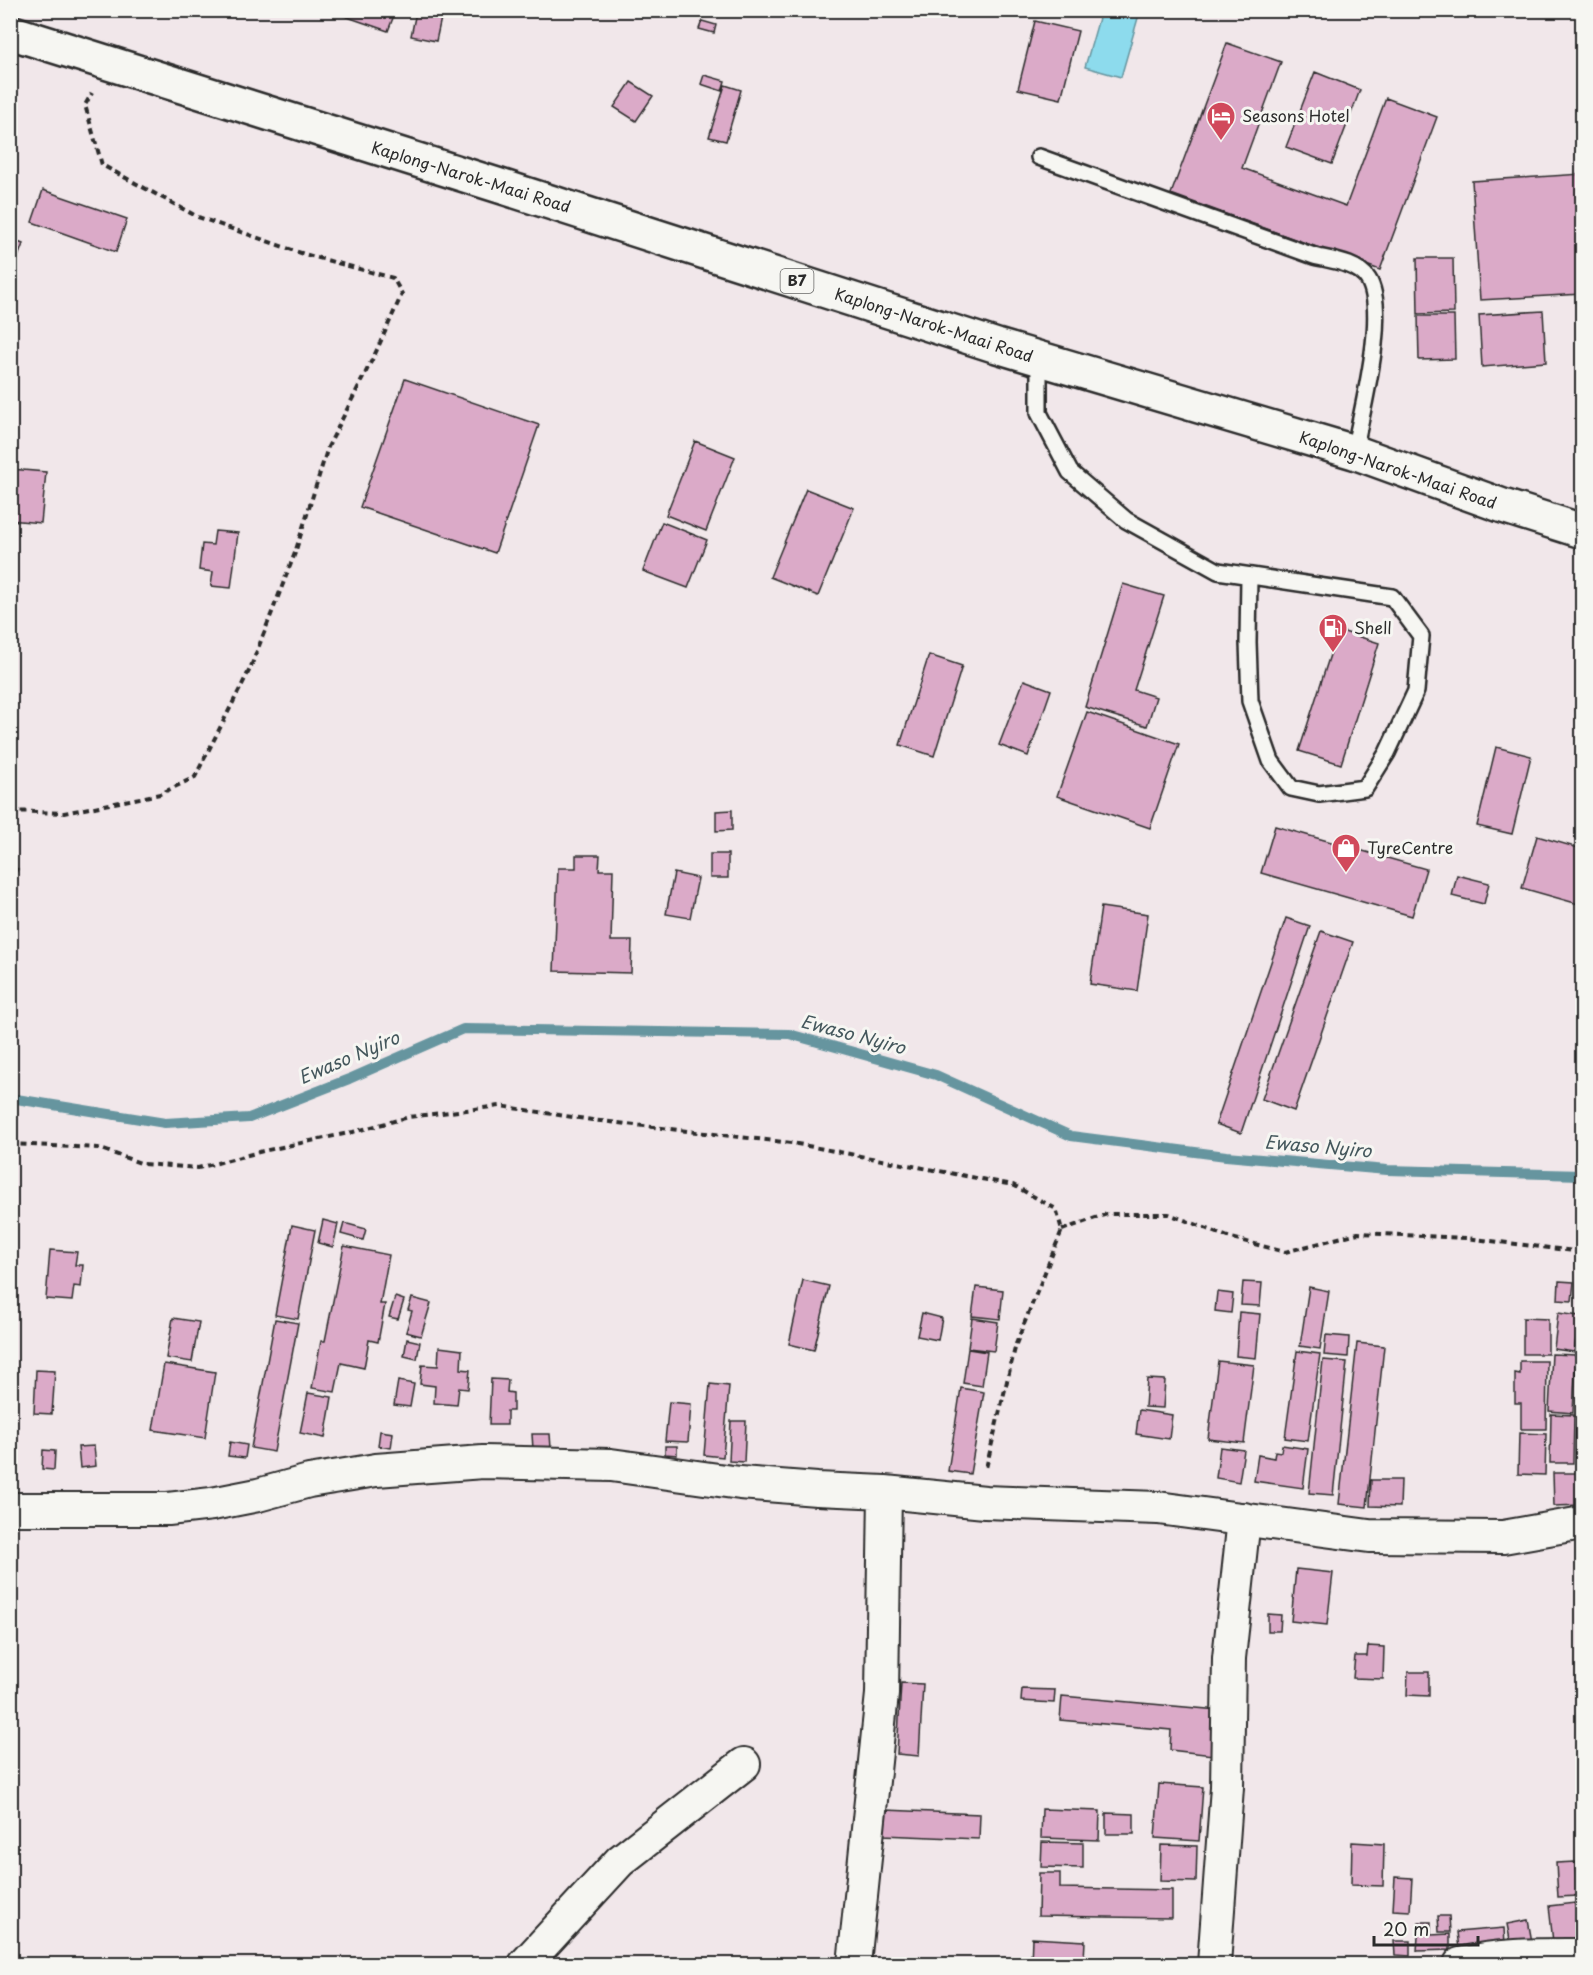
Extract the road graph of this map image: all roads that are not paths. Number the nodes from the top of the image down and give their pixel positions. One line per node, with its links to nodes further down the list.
1 (10, 32): 3 (highway, Kaplong-Narok-Maai Road / B7)
2 (1040, 157): 4 (lane)
3 (1039, 359): 4 (highway, Kaplong-Narok-Maai Road / B7); 6 (lane)
4 (1354, 452): 5 (highway, Kaplong-Narok-Maai Road / B7)
5 (1582, 531)
6 (1249, 576): 6 (lane)
7 (885, 1492): 8 (street); 9 (street); 14 (street)
8 (10, 1509)
9 (1244, 1519): 10 (street); 15 (street)
10 (1582, 1523)
11 (744, 1764): 13 (street)
12 (1582, 1955): 16 (street)
13 (525, 1965)
14 (855, 1965)
15 (1214, 1965)
16 (1460, 1965)

